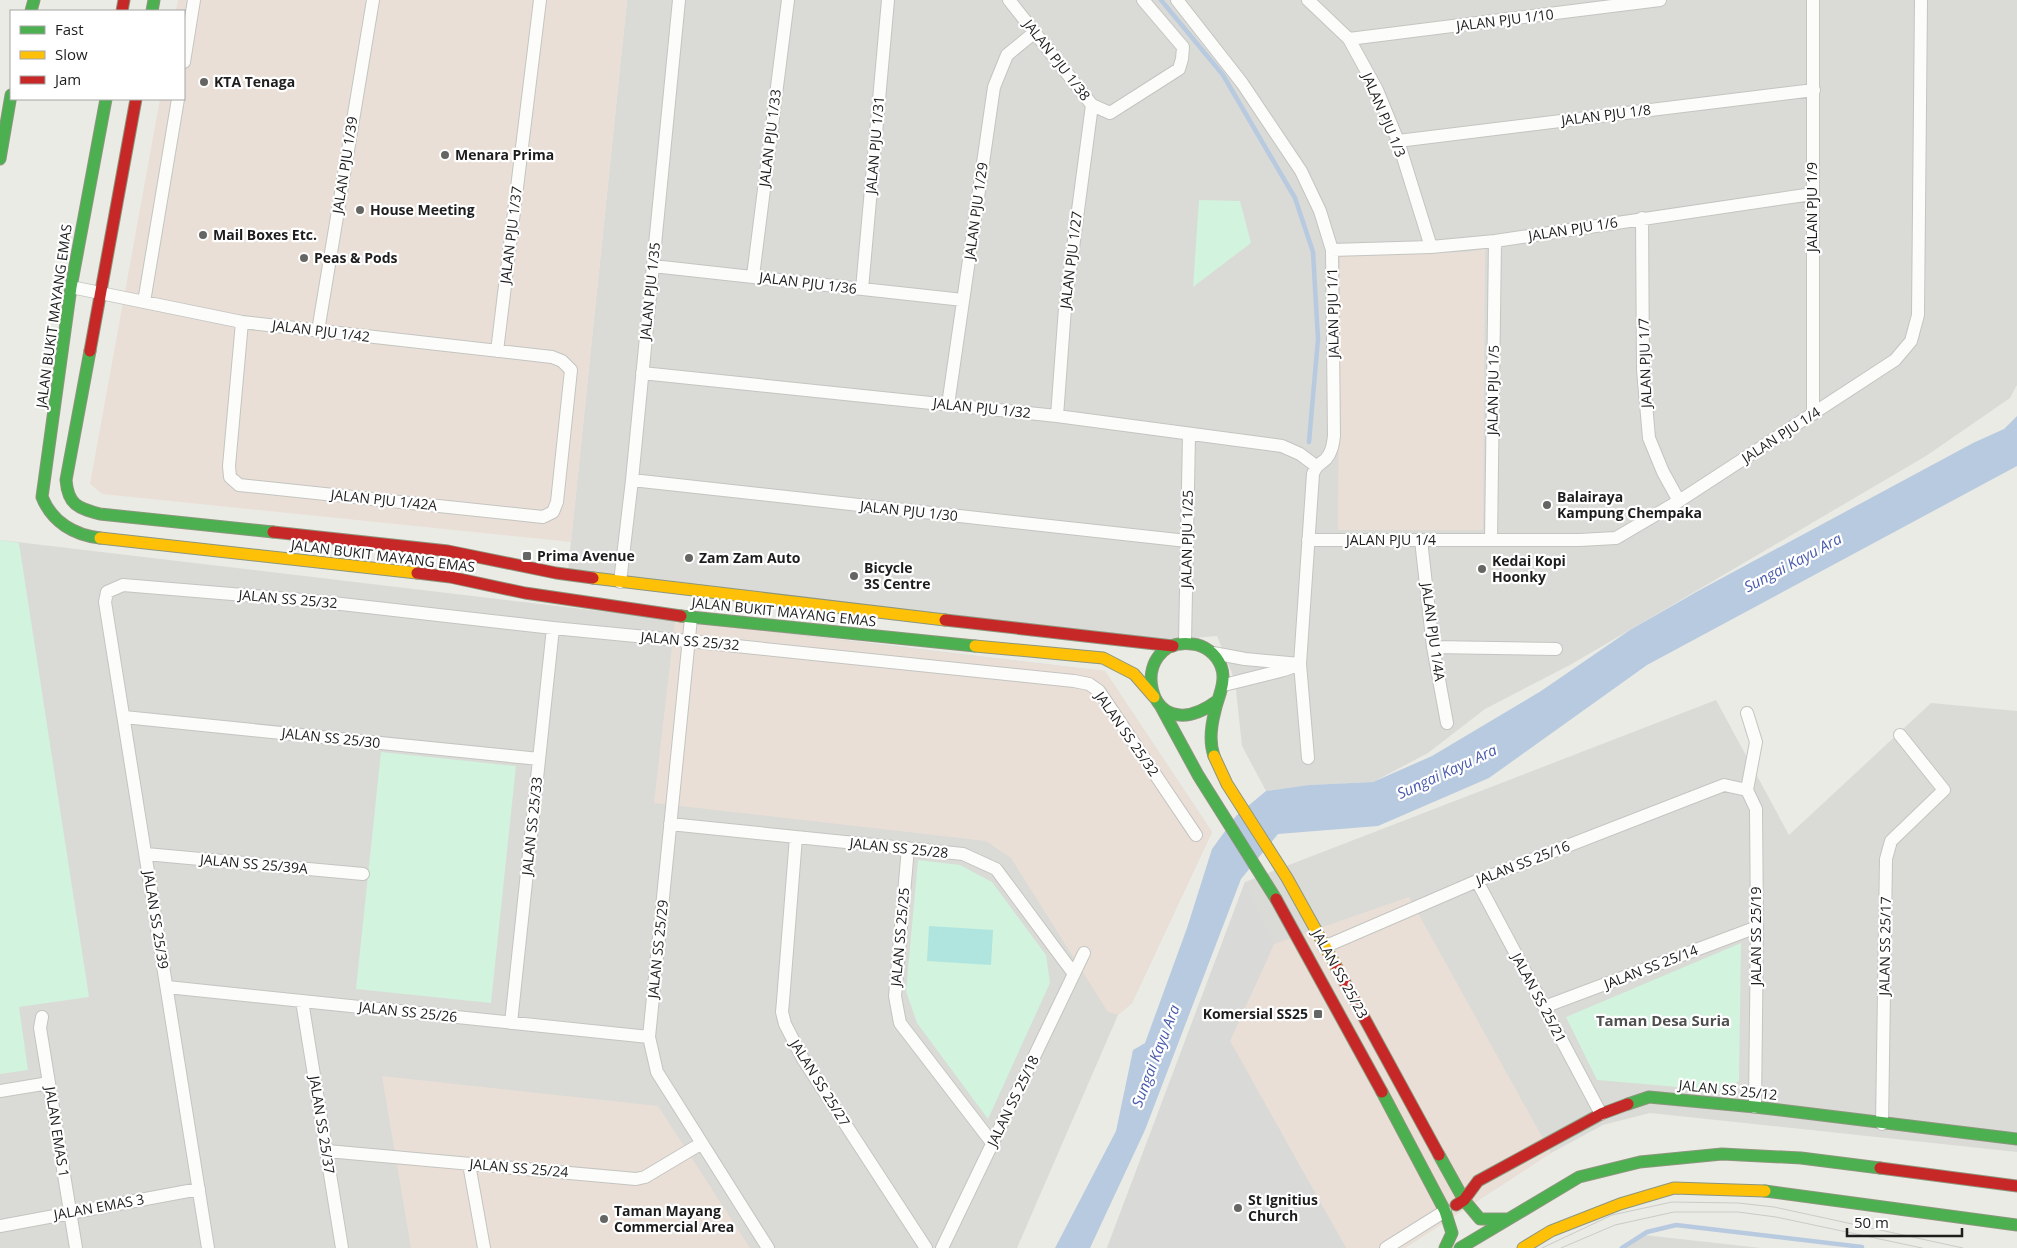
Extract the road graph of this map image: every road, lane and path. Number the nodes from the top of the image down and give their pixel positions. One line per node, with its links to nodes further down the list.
1 (194, 0): 16 (street)
2 (372, 0): 38 (street, JALAN PJU 1/39)
3 (540, 0): 39 (street, JALAN PJU 1/37)
4 (679, 0): 30 (street, JALAN PJU 1/35)
5 (788, 0): 31 (street, JALAN PJU 1/33)
6 (888, 0): 33 (street, JALAN PJU 1/31)
7 (1009, 0): 14 (street, JALAN PJU 1/38)
8 (1143, 0): 22 (street, JALAN PJU 1/38)
9 (1177, 0): 29 (street, JALAN PJU 1/1)
10 (1308, 0): 15 (street, JALAN PJU 1/3)
11 (1660, 0): 15 (street, JALAN PJU 1/10)
12 (1813, 0): 17 (street, JALAN PJU 1/9)
13 (1921, 0): 43 (street, JALAN PJU 1/4)
14 (1035, 32): 22 (street, JALAN PJU 1/38); 35 (street, JALAN PJU 1/29)
15 (1349, 39): 23 (street, JALAN PJU 1/3)
16 (185, 56)
17 (1814, 90): 23 (street, JALAN PJU 1/8); 25 (street, JALAN PJU 1/9)
18 (10, 100): 24 (main road)
19 (106, 100): 32 (main road, JALAN BUKIT MAYANG EMAS)
20 (136, 100): 34 (main road, JALAN BUKIT MAYANG EMAS)
21 (178, 100): 36 (street)
22 (1092, 104): 44 (street, JALAN PJU 1/27)
23 (1398, 141): 28 (street, JALAN PJU 1/3)
24 (0, 159)
25 (1812, 194): 26 (street, JALAN PJU 1/6); 43 (street, JALAN PJU 1/9)
26 (1642, 218): 27 (street, JALAN PJU 1/6); 48 (street, JALAN PJU 1/7)
27 (1495, 241): 28 (street, JALAN PJU 1/6); 51 (street, JALAN PJU 1/5)
28 (1432, 247): 29 (street, JALAN PJU 1/6)
29 (1332, 250): 46 (street, JALAN PJU 1/1)
30 (653, 266): 31 (street, JALAN PJU 1/36); 41 (street, JALAN PJU 1/35)
31 (753, 276): 33 (street, JALAN PJU 1/36)
32 (71, 287): 34 (street, JALAN PJU 1/42); 55 (main road, JALAN BUKIT MAYANG EMAS)
33 (862, 290): 35 (street, JALAN PJU 1/36)
34 (100, 292): 36 (street, JALAN PJU 1/42); 53 (main road, JALAN BUKIT MAYANG EMAS)
35 (962, 300): 42 (street, JALAN PJU 1/29)
36 (144, 302): 37 (street, JALAN PJU 1/42)
37 (242, 322): 38 (street, JALAN PJU 1/42); 40 (street, JALAN PJU 1/42A)
38 (318, 331): 39 (street, JALAN PJU 1/42)
39 (497, 351): 40 (street, JALAN PJU 1/42)
40 (571, 370)
41 (642, 373): 42 (street, JALAN PJU 1/32); 47 (street, JALAN PJU 1/35)
42 (948, 405): 44 (street, JALAN PJU 1/32)
43 (1813, 414): 48 (street, JALAN PJU 1/4)
44 (1057, 416): 45 (street, JALAN PJU 1/32)
45 (1189, 435): 46 (street, JALAN PJU 1/32); 52 (street, JALAN PJU 1/25)
46 (1316, 466): 49 (street)
47 (632, 480): 52 (street, JALAN PJU 1/30); 53 (street, JALAN PJU 1/35)
48 (1679, 501): 51 (street, JALAN PJU 1/4)
49 (1308, 540): 50 (street, JALAN PJU 1/4); 62 (street)
50 (1421, 540): 51 (street, JALAN PJU 1/4); 59 (street, JALAN PJU 1/4A)
51 (1491, 540)
52 (1186, 541): 58 (street, JALAN PJU 1/25)
53 (620, 582): 58 (main road, JALAN BUKIT MAYANG EMAS)
54 (107, 592): 56 (street, JALAN SS 25/32); 67 (street, JALAN SS 25/39)
55 (690, 618): 57 (street, JALAN SS 25/29); 64 (main road, JALAN BUKIT MAYANG EMAS)
56 (553, 628): 57 (street, JALAN SS 25/32); 70 (street, JALAN SS 25/33)
57 (688, 641): 73 (street, JALAN SS 25/29); 74 (street, JALAN SS 25/32)
58 (1179, 644): 61 (main road); 64 (main road)
59 (1433, 647): 60 (street); 68 (street, JALAN PJU 1/4A)
60 (1556, 649)
61 (1213, 653): 62 (street); 63 (main road)
62 (1300, 664): 63 (street); 71 (street)
63 (1224, 685): 65 (main road)
64 (1157, 701): 65 (main road); 81 (main road, JALAN SS 25/23)
65 (1218, 701): 82 (main road, JALAN SS 25/23)
66 (1747, 712): 72 (street)
67 (124, 717): 70 (street, JALAN SS 25/30); 77 (street, JALAN SS 25/39)
68 (1447, 724)
69 (1900, 735): 95 (street, JALAN SS 25/17)
70 (539, 758): 89 (street, JALAN SS 25/33)
71 (1308, 758)
72 (1747, 790): 79 (street, JALAN SS 25/16); 80 (street, JALAN SS 25/19)
73 (670, 824): 75 (street, JALAN SS 25/28); 90 (street, JALAN SS 25/29)
74 (1196, 835)
75 (796, 837): 76 (street, JALAN SS 25/28); 114 (street, JALAN SS 25/27)
76 (908, 848): 84 (street, JALAN SS 25/28); 98 (street, JALAN SS 25/25)
77 (146, 854): 78 (street, JALAN SS 25/39A); 85 (street, JALAN SS 25/39)
78 (363, 874)
79 (1478, 881): 82 (street, JALAN SS 25/16); 87 (street, JALAN SS 25/21)
80 (1757, 927): 87 (street, JALAN SS 25/14); 93 (street, JALAN SS 25/19)
81 (1298, 938): 82 (main road); 104 (main road, JALAN SS 25/23)
82 (1324, 947): 103 (main road, JALAN SS 25/23)
83 (1084, 953): 84 (street, JALAN SS 25/18)
84 (1074, 974): 98 (street, JALAN SS 25/18)
85 (167, 987): 86 (street, JALAN SS 25/26); 102 (street, JALAN SS 25/39)
86 (302, 1001): 89 (street, JALAN SS 25/26); 99 (street, JALAN SS 25/37)
87 (1544, 1007): 94 (street, JALAN SS 25/21)
88 (42, 1017): 91 (street, JALAN EMAS 1)
89 (511, 1022): 90 (street, JALAN SS 25/26)
90 (649, 1037): 97 (street, JALAN SS 25/29)
91 (49, 1083): 92 (street); 105 (street, JALAN EMAS 1)
92 (0, 1091)
93 (1755, 1107): 94 (main road, JALAN SS 25/12); 95 (main road, JALAN SS 25/12)
94 (1601, 1114): 103 (main road, JALAN SS 25/12)
95 (1882, 1124): 96 (main road, JALAN SS 25/12)
96 (2017, 1140)
97 (702, 1144): 100 (street, JALAN SS 25/24); 113 (street, JALAN SS 25/29)
98 (993, 1144): 115 (street, JALAN SS 25/18)
99 (326, 1151): 100 (street, JALAN SS 25/24); 111 (street, JALAN SS 25/37)
100 (469, 1164): 112 (street)
101 (2017, 1186): 106 (main road)
102 (199, 1189): 105 (street, JALAN EMAS 3); 110 (street, JALAN SS 25/39)
103 (1464, 1200): 104 (main road); 106 (main road, JALAN SS 25/23)
104 (1445, 1211): 116 (street); 117 (main road, JALAN SS 25/23)
105 (70, 1213): 108 (street, JALAN EMAS 3); 109 (street, JALAN EMAS 1)
106 (1506, 1219): 118 (main road)
107 (2017, 1225): 119 (main road)
108 (0, 1226)
109 (76, 1248)
110 (208, 1248)
111 (342, 1248)
112 (484, 1248)
113 (768, 1248)
114 (926, 1248)
115 (942, 1248)
116 (1386, 1248)
117 (1445, 1248)
118 (1460, 1248)
119 (1523, 1248)

